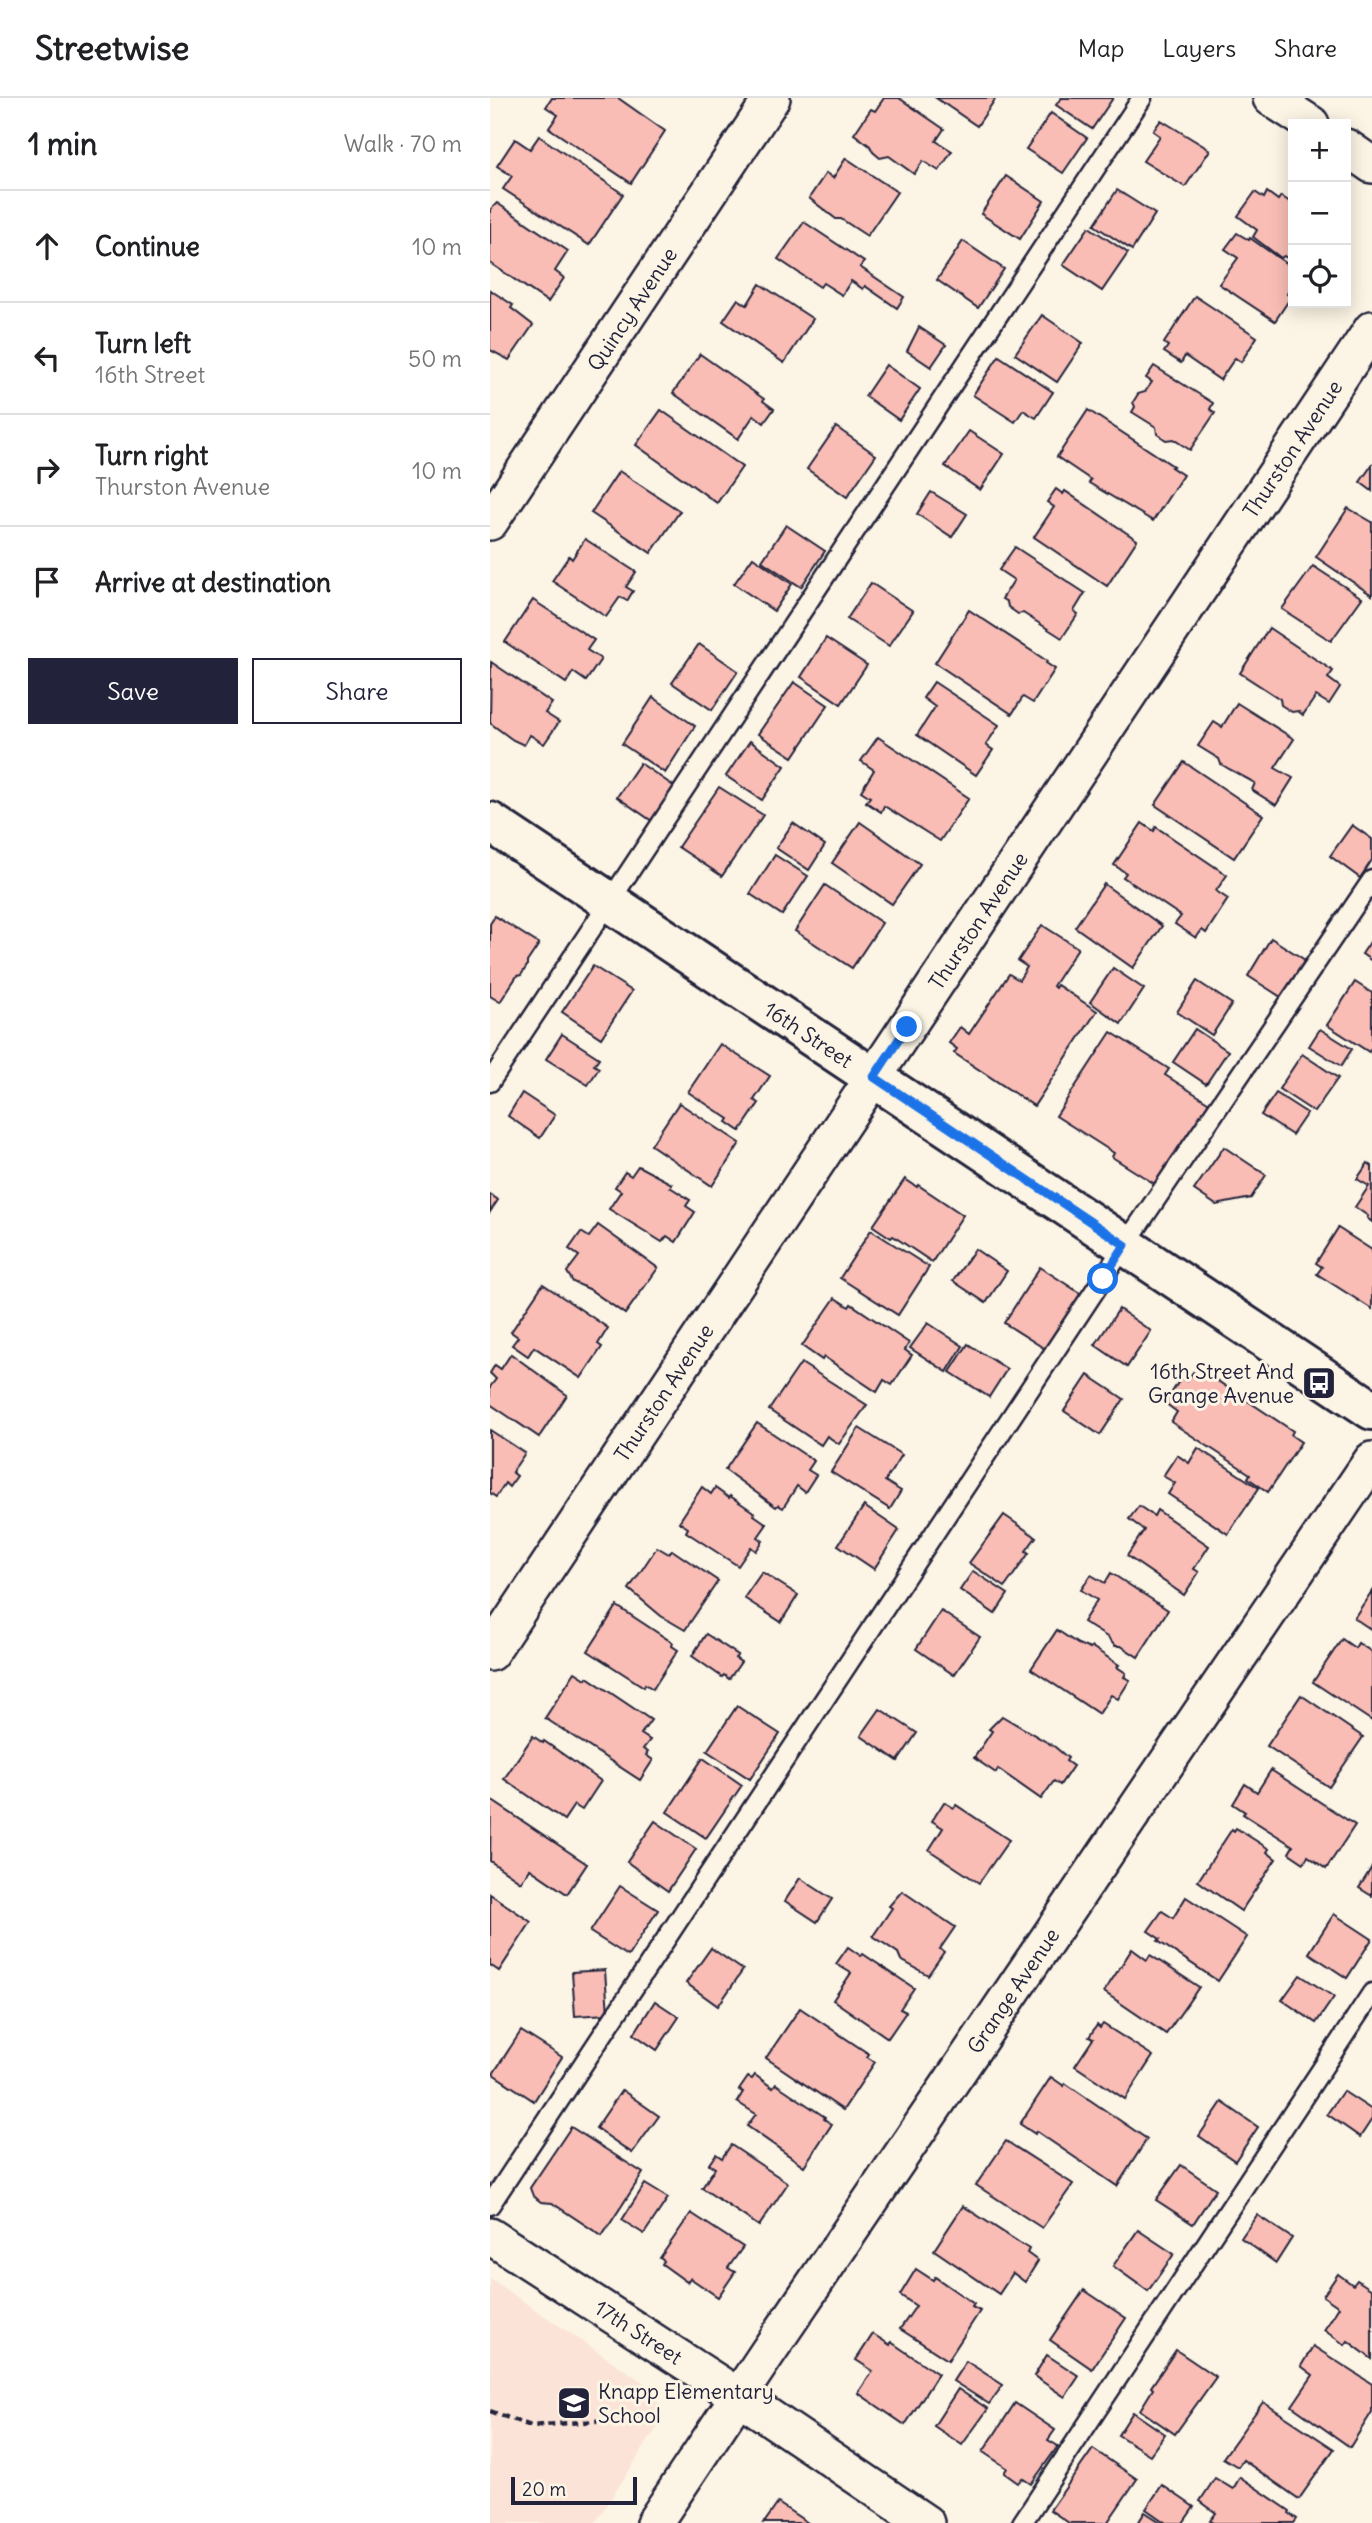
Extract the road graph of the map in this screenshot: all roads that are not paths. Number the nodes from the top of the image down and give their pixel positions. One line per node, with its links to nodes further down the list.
1 (772, 98): 8 (street, Quincy Avenue)
2 (1142, 98): 11 (lane)
3 (1271, 98): 4 (street)
4 (1303, 119)
5 (1351, 150): 6 (street)
6 (1372, 165)
7 (1372, 329): 12 (street, Thurston Avenue)
8 (490, 522)
9 (490, 822): 11 (street, 16th Street)
10 (1372, 880): 14 (lane)
11 (609, 902): 12 (street, 16th Street); 13 (lane)
12 (874, 1077): 14 (street, 16th Street); 17 (street, Thurston Avenue)
13 (490, 1082)
14 (1125, 1245): 15 (street, 16th Street); 19 (lane)
15 (1372, 1410)
16 (1372, 1460): 21 (street, Grange Avenue)
17 (490, 1653)
18 (1372, 1993): 24 (lane)
19 (490, 2205)
20 (490, 2236): 21 (street, 17th Street)
21 (738, 2396): 22 (street, Grange Avenue); 23 (street, 17th Street)
22 (654, 2523)
23 (926, 2523)
24 (1022, 2523)

